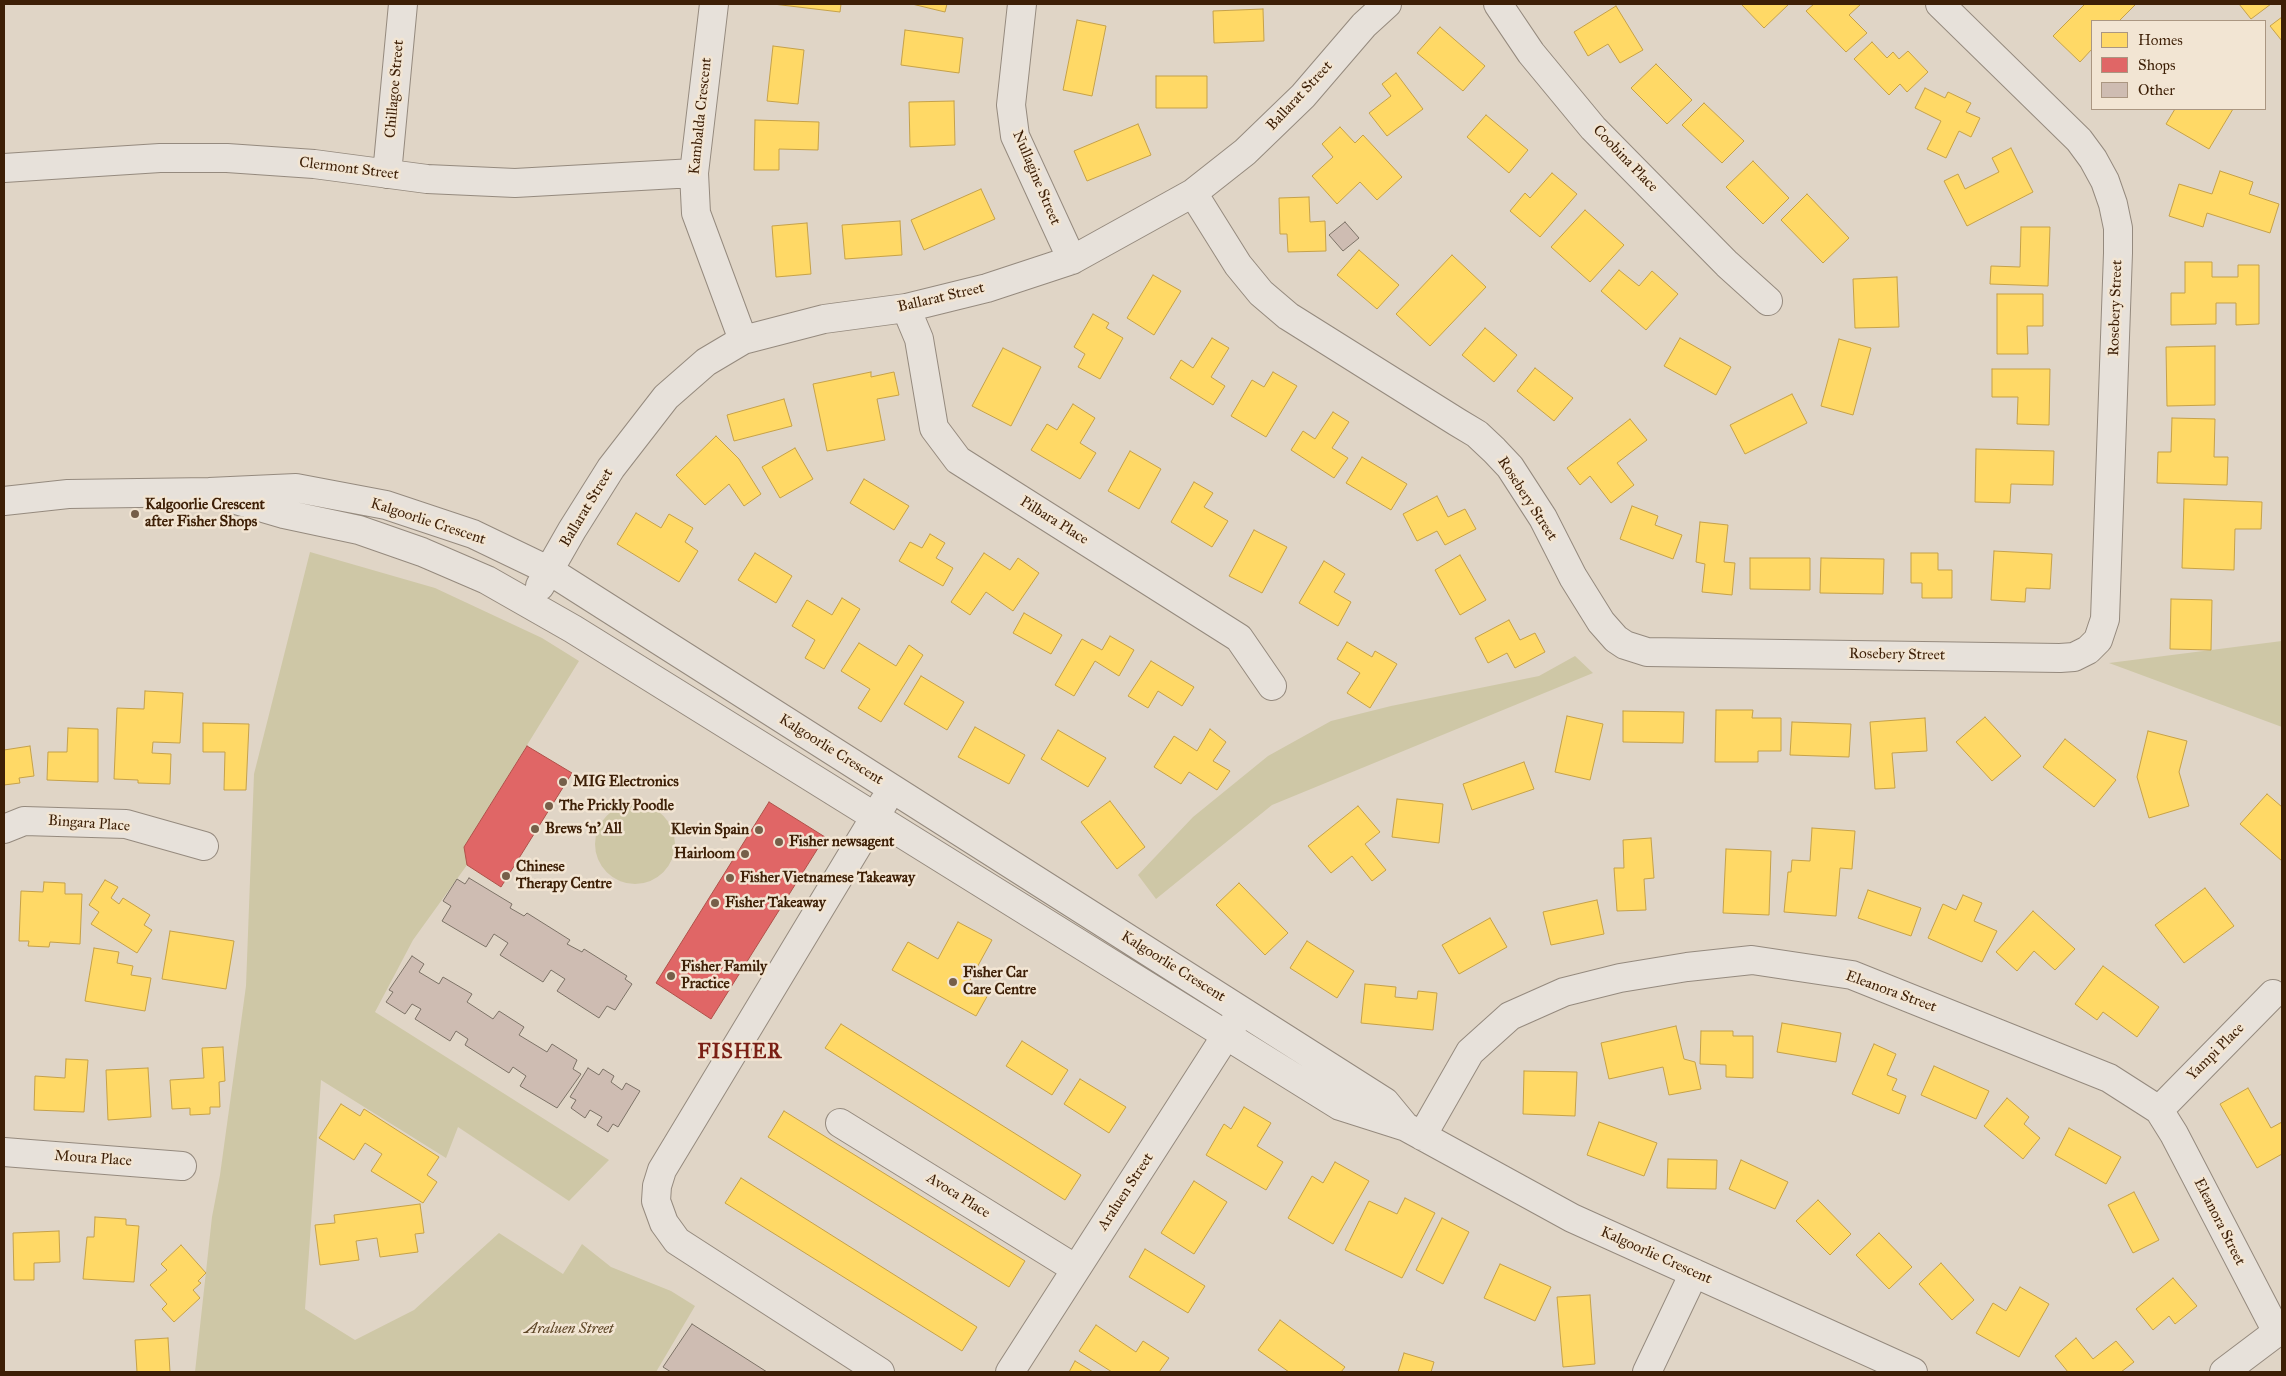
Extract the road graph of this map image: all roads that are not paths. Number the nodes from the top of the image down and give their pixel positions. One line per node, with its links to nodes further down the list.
1 (403, 4): 9 (street, Chillagoe Street)
2 (714, 4): 8 (street, Kambalda Crescent)
3 (1022, 4): 11 (street, Nullagine Street)
4 (1387, 4): 10 (street, Ballarat Street)
5 (1498, 4): 12 (street, Coobina Place)
6 (1940, 4): 10 (street, Rosebery Street)
7 (4, 168): 9 (street, Clermont Street)
8 (694, 173): 9 (street, Clermont Street); 14 (street, Kambalda Crescent)
9 (387, 174)
10 (1193, 193): 11 (street, Ballarat Street)
11 (1072, 260): 13 (street, Ballarat Street)
12 (1768, 301)
13 (906, 308): 14 (street, Ballarat Street); 19 (street, Pilbara Place)
14 (743, 340): 17 (street, Ballarat Street)
15 (209, 492): 16 (street, Kalgoorlie Crescent); 17 (street, Kalgoorlie Crescent); 18 (street, Kalgoorlie Crescent)
16 (4, 501)
17 (550, 571): 18 (street, Ballarat Street); 20 (street, Kalgoorlie Crescent)
18 (529, 603): 21 (street, Kalgoorlie Crescent)
19 (1272, 686)
20 (892, 789): 21 (street); 25 (street, Kalgoorlie Crescent)
21 (875, 817): 26 (street, Kalgoorlie Crescent); 35 (street)
22 (4, 829): 23 (street, Bingara Place)
23 (204, 846)
24 (2273, 994): 27 (street, Yampi Place)
25 (1242, 1011): 26 (street, Araluen Street); 29 (street, Kalgoorlie Crescent)
26 (1226, 1035): 29 (street, Kalgoorlie Crescent); 32 (street, Araluen Street)
27 (2159, 1110): 29 (street, Eleanora Street); 34 (street, Eleanora Street)
28 (840, 1123): 32 (street, Avoca Place)
29 (1414, 1132): 33 (street, Kalgoorlie Crescent)
30 (4, 1152): 31 (street, Moura Place)
31 (182, 1166)
32 (1076, 1269): 36 (street, Araluen Street)
33 (1694, 1273): 37 (street); 38 (street, Kalgoorlie Crescent)
34 (2279, 1331): 39 (street)
35 (880, 1372)
36 (1010, 1372)
37 (1647, 1372)
38 (1913, 1372)
39 (2224, 1372)

